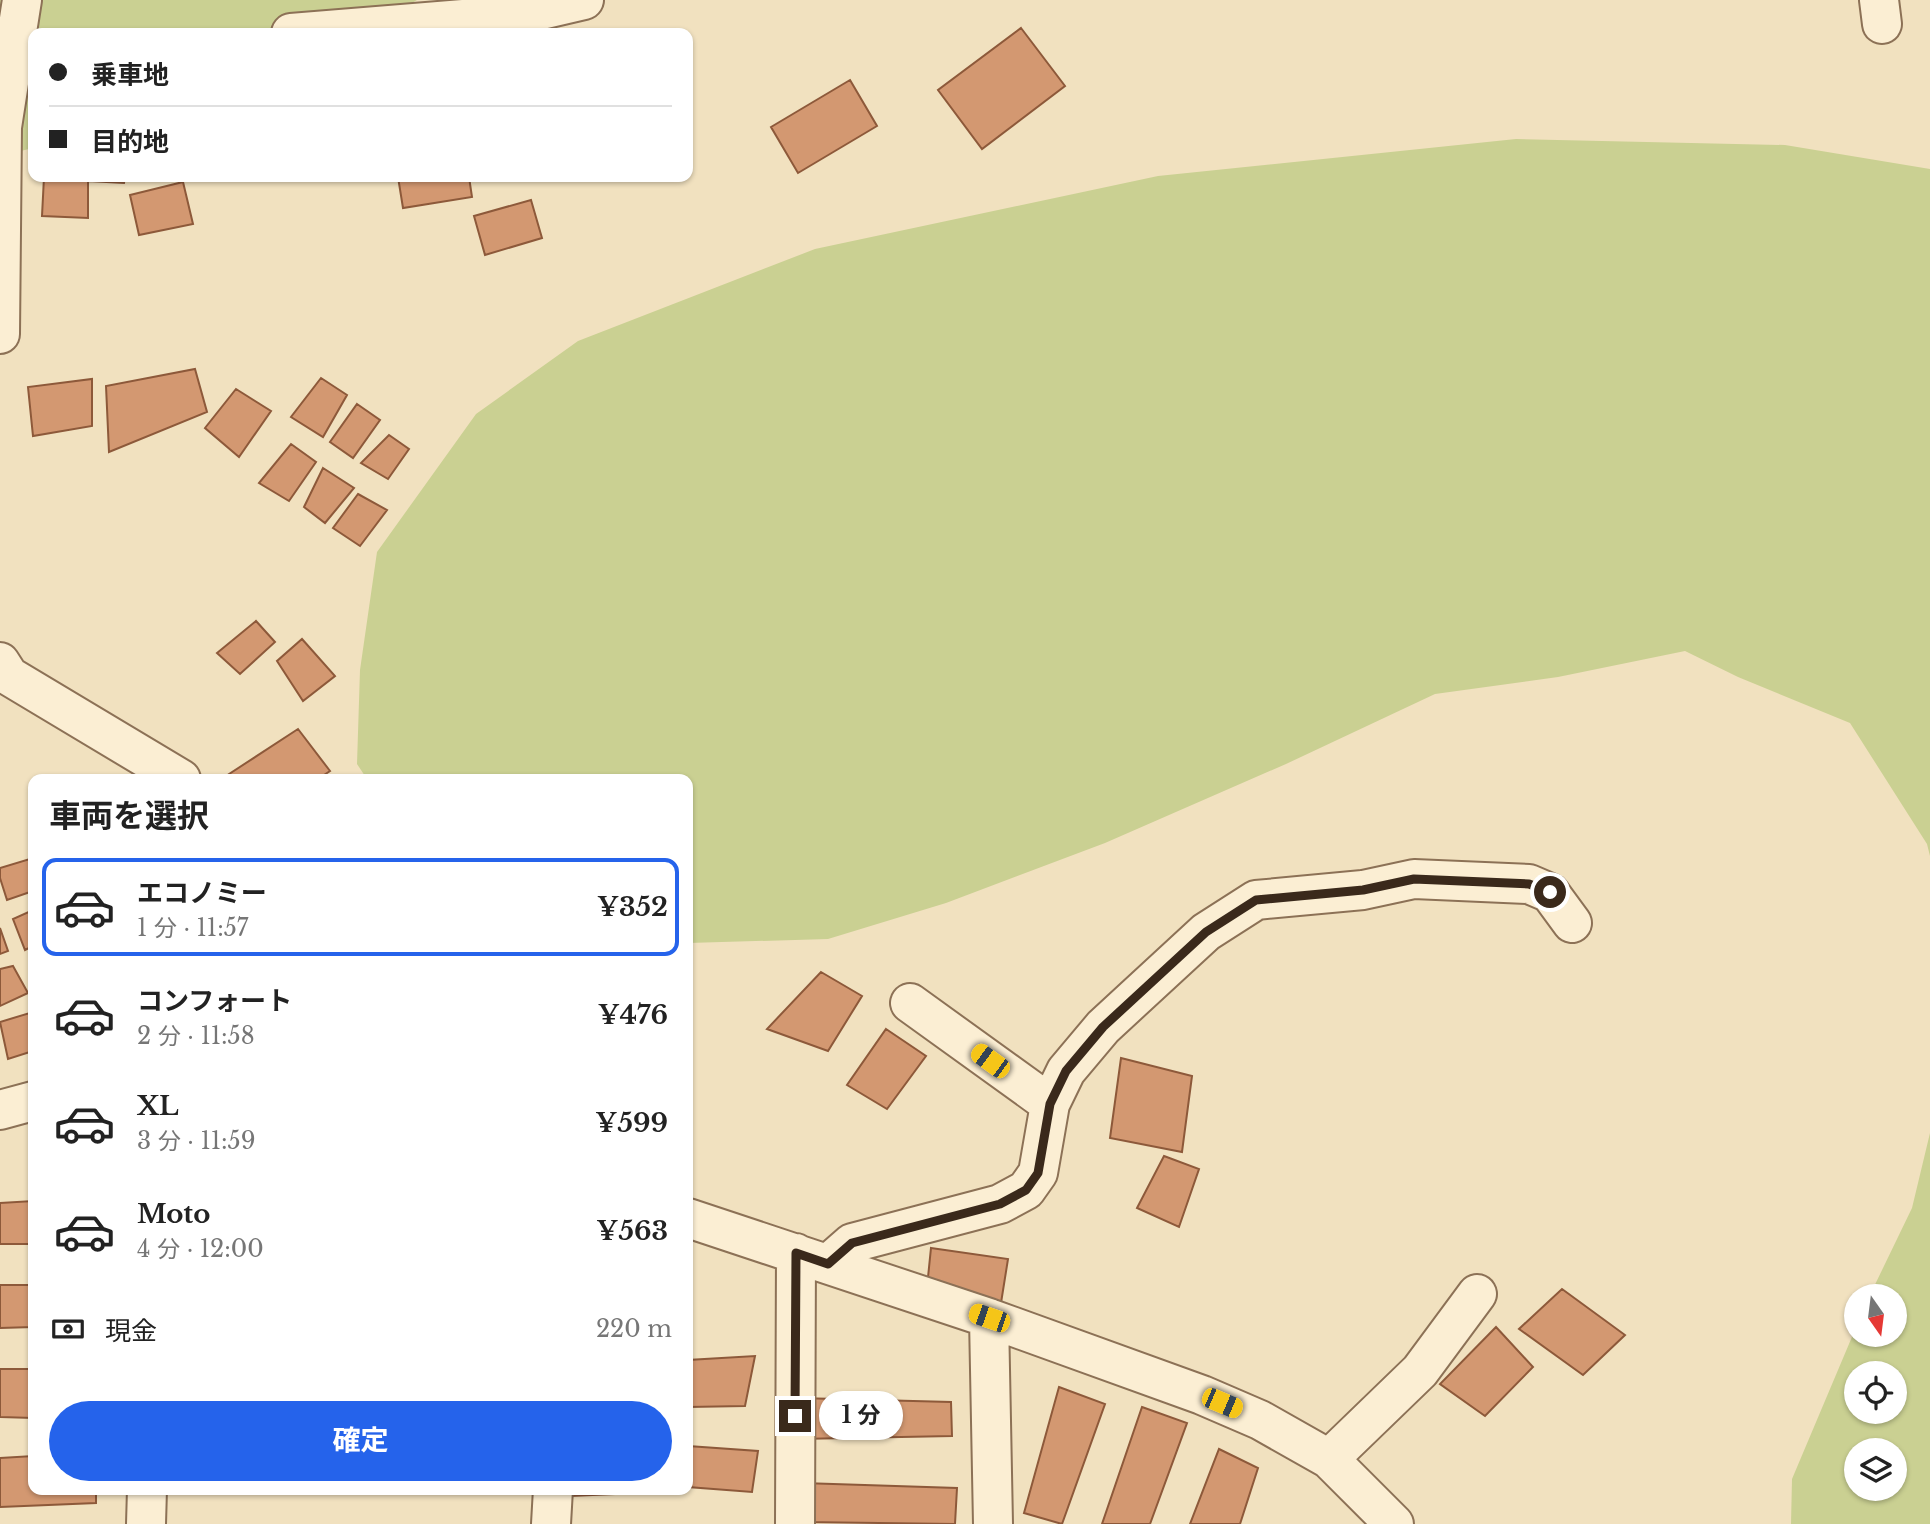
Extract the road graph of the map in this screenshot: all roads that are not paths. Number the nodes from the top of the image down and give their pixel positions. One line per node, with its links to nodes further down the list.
1 (22, 0): 4 (street)
2 (584, 0): 3 (street)
3 (352, 28)
4 (23, 55): 5 (street)
5 (1, 127): 6 (street)
6 (0, 334)
7 (0, 662): 8 (street)
8 (173, 774)
9 (1572, 923): 12 (street)
10 (910, 1003): 12 (street)
11 (28, 1102): 13 (street)
12 (1050, 1104): 15 (street)
13 (0, 1110)
14 (693, 1220): 15 (street)
15 (812, 1259): 17 (street); 21 (street)
16 (1477, 1294): 18 (street)
17 (989, 1318): 18 (street); 22 (street)
18 (1329, 1459): 23 (street)
19 (147, 1495): 20 (street)
20 (146, 1524)
21 (795, 1524)
22 (993, 1524)
23 (1395, 1524)

